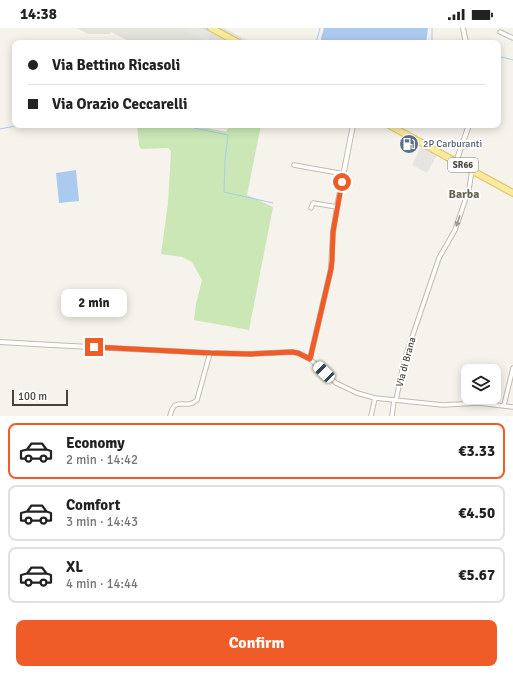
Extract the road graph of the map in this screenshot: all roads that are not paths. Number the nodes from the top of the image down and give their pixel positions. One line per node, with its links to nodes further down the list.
1 (211, 28): 5 (main road)
2 (463, 28): 6 (street)
3 (500, 32): 4 (street)
4 (513, 38)
5 (233, 40)
6 (465, 40)
7 (352, 128): 13 (street)
8 (394, 128): 10 (main road, SR66)
9 (468, 128): 10 (street)
10 (456, 162): 12 (main road, SR66)
11 (294, 165): 13 (street)
12 (472, 170): 14 (main road, SR66); 22 (street, Via di Brana, one-way to 22)
13 (344, 174): 15 (street)
14 (513, 192)
15 (337, 207): 16 (street); 19 (street)
16 (311, 208)
17 (0, 342): 18 (street, Via di Brana)
18 (210, 353): 19 (street, Via di Brana); 25 (street)
19 (310, 359): 21 (street, Via di Brana)
20 (513, 368): 23 (street)
21 (375, 398): 22 (street, Via di Brana); 26 (street)
22 (395, 400): 23 (street); 27 (street)
23 (504, 405): 24 (street)
24 (513, 407)
25 (170, 416)
26 (371, 416)
27 (392, 416)

